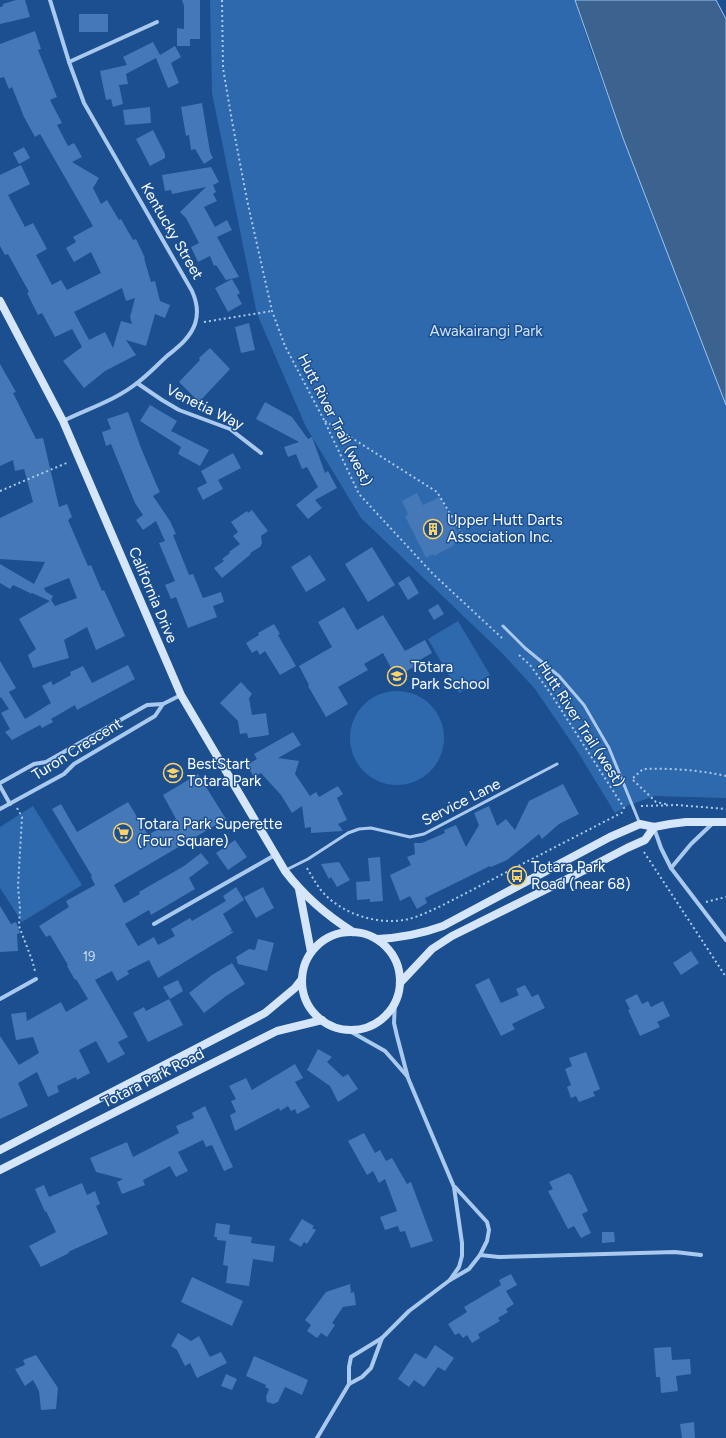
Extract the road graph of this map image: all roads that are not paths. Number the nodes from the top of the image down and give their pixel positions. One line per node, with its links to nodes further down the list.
1 (50, 0): 3 (street, Kentucky Street)
2 (157, 22): 3 (street)
3 (69, 62): 5 (street, Kentucky Street)
4 (0, 301): 6 (street, California Drive)
5 (137, 383): 6 (street, Kentucky Street); 7 (street, Venetia Way)
6 (63, 421): 9 (street, California Drive)
7 (261, 453)
8 (503, 626): 17 (lane)
9 (181, 695): 10 (street, Turon Crescent); 19 (street, California Drive)
10 (163, 704): 12 (street, Turon Crescent); 13 (street, Turon Crescent)
11 (557, 764): 21 (lane, Service Lane)
12 (0, 784): 13 (street)
13 (12, 803): 14 (street, Turon Crescent)
14 (0, 809)
15 (726, 822): 16 (street)
16 (714, 823): 18 (street); 20 (street)
17 (640, 824): 18 (street); 25 (street)
18 (654, 827): 20 (street); 30 (street)
19 (275, 855): 21 (street, California Drive); 23 (street)
20 (671, 868): 26 (street)
21 (285, 871): 22 (street, California Drive)
22 (299, 889): 24 (street, California Drive); 27 (street, California Drive)
23 (154, 924)
24 (353, 932): 25 (street); 27 (street)
25 (377, 939): 30 (street)
26 (726, 940)
27 (311, 952): 29 (street)
28 (36, 979): 31 (street)
29 (302, 979): 33 (street); 36 (street, Totara Park Road)
30 (400, 983): 32 (street)
31 (0, 999)
32 (395, 1001): 34 (street); 35 (street)
33 (322, 1020): 34 (street); 37 (street, Totara Park Road)
34 (346, 1029): 35 (street)
35 (408, 1078): 38 (street)
36 (0, 1150)
37 (0, 1170)
38 (454, 1187): 40 (street); 41 (street)
39 (701, 1254): 40 (street)
40 (480, 1255): 41 (street)
41 (450, 1280): 42 (street)
42 (382, 1338): 43 (street); 43 (street)
43 (349, 1384): 44 (street)
44 (317, 1438)

